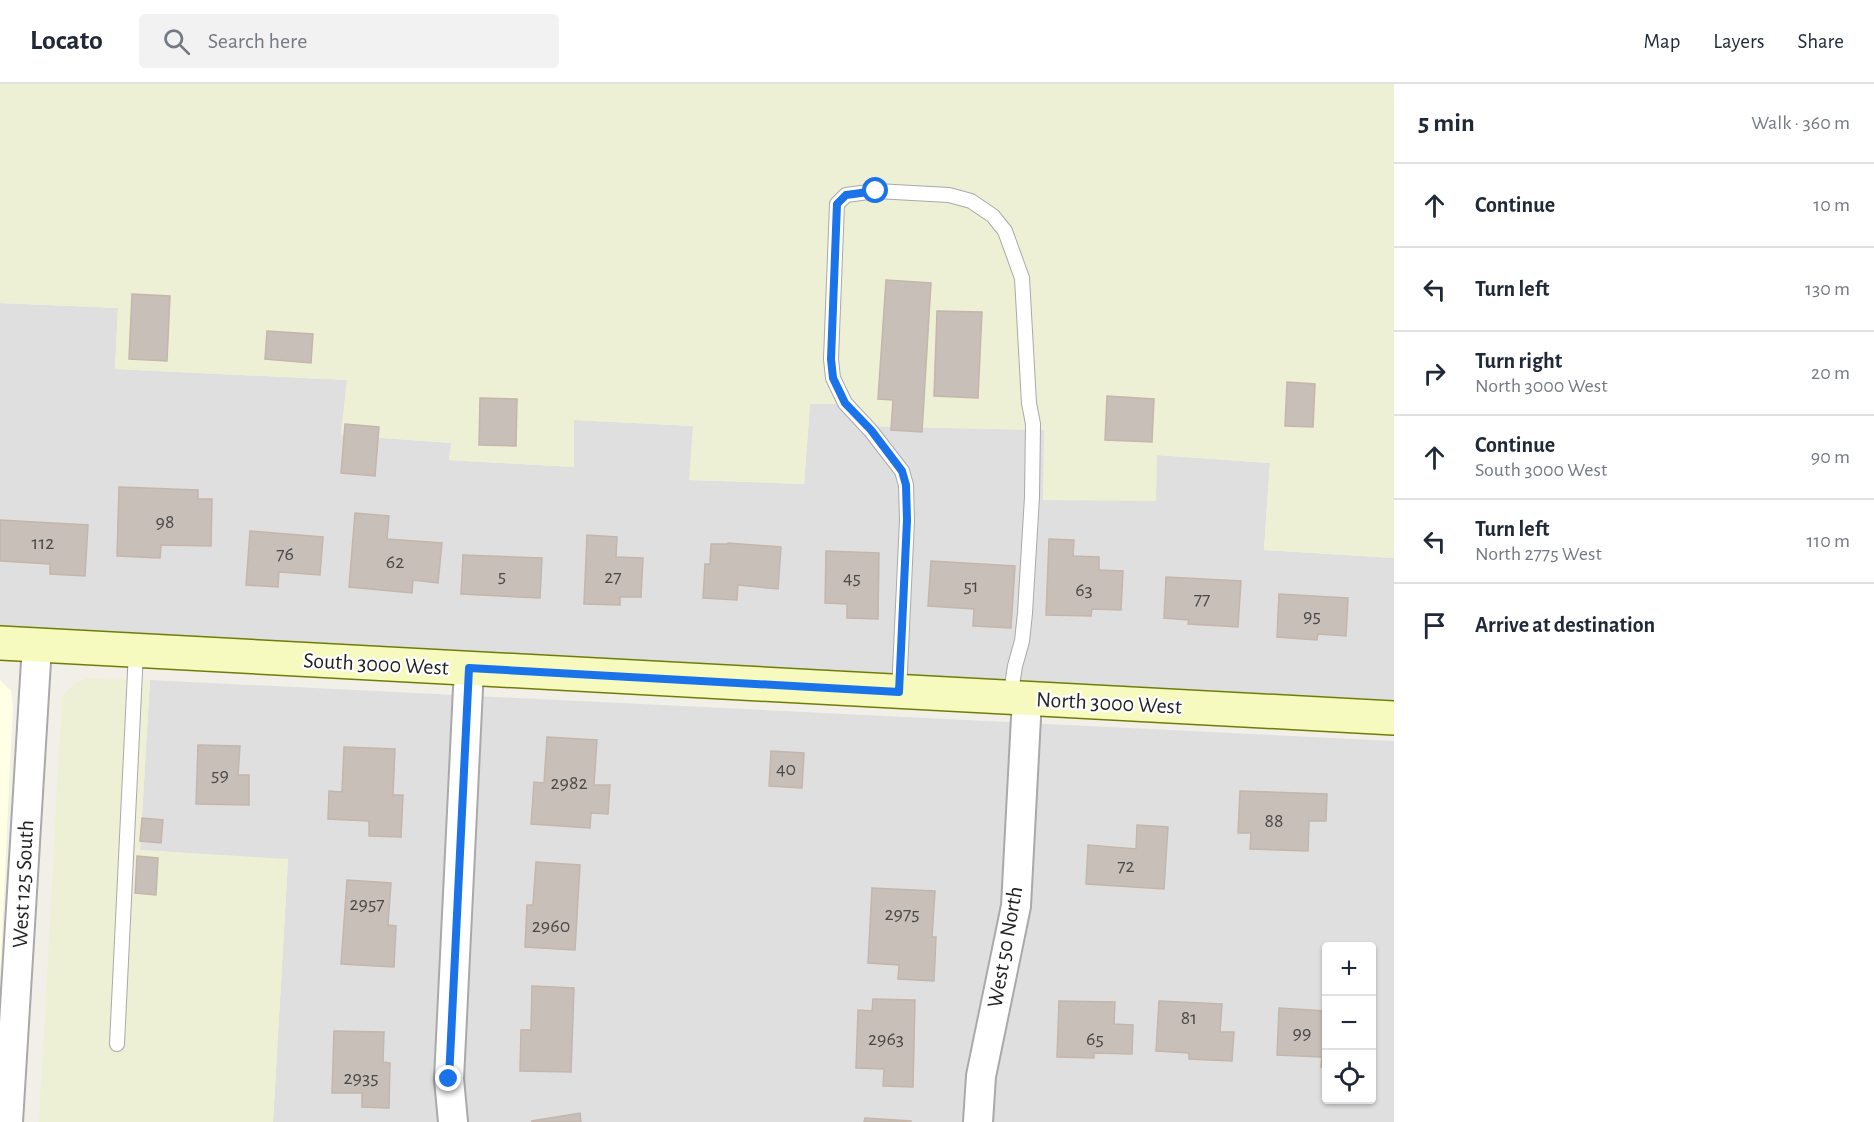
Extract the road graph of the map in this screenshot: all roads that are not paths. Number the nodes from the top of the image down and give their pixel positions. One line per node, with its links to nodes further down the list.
1 (0, 644): 2 (main road, South 3000 West)
2 (37, 645): 3 (main road, South 3000 West); 9 (street, West 125 South)
3 (136, 651): 4 (main road, South 3000 West); 10 (lane)
4 (469, 668): 5 (main road, South 3000 West); 12 (street)
5 (824, 688): 6 (main road, North 3000 West)
6 (899, 692): 7 (main road, North 3000 West); 7 (lane)
7 (1018, 698): 8 (main road, North 3000 West); 13 (street, West 50 North)
8 (1394, 718)
9 (9, 958): 11 (street, West 125 South)
10 (117, 1044)
11 (8, 1122)
12 (453, 1122)
13 (978, 1122)

